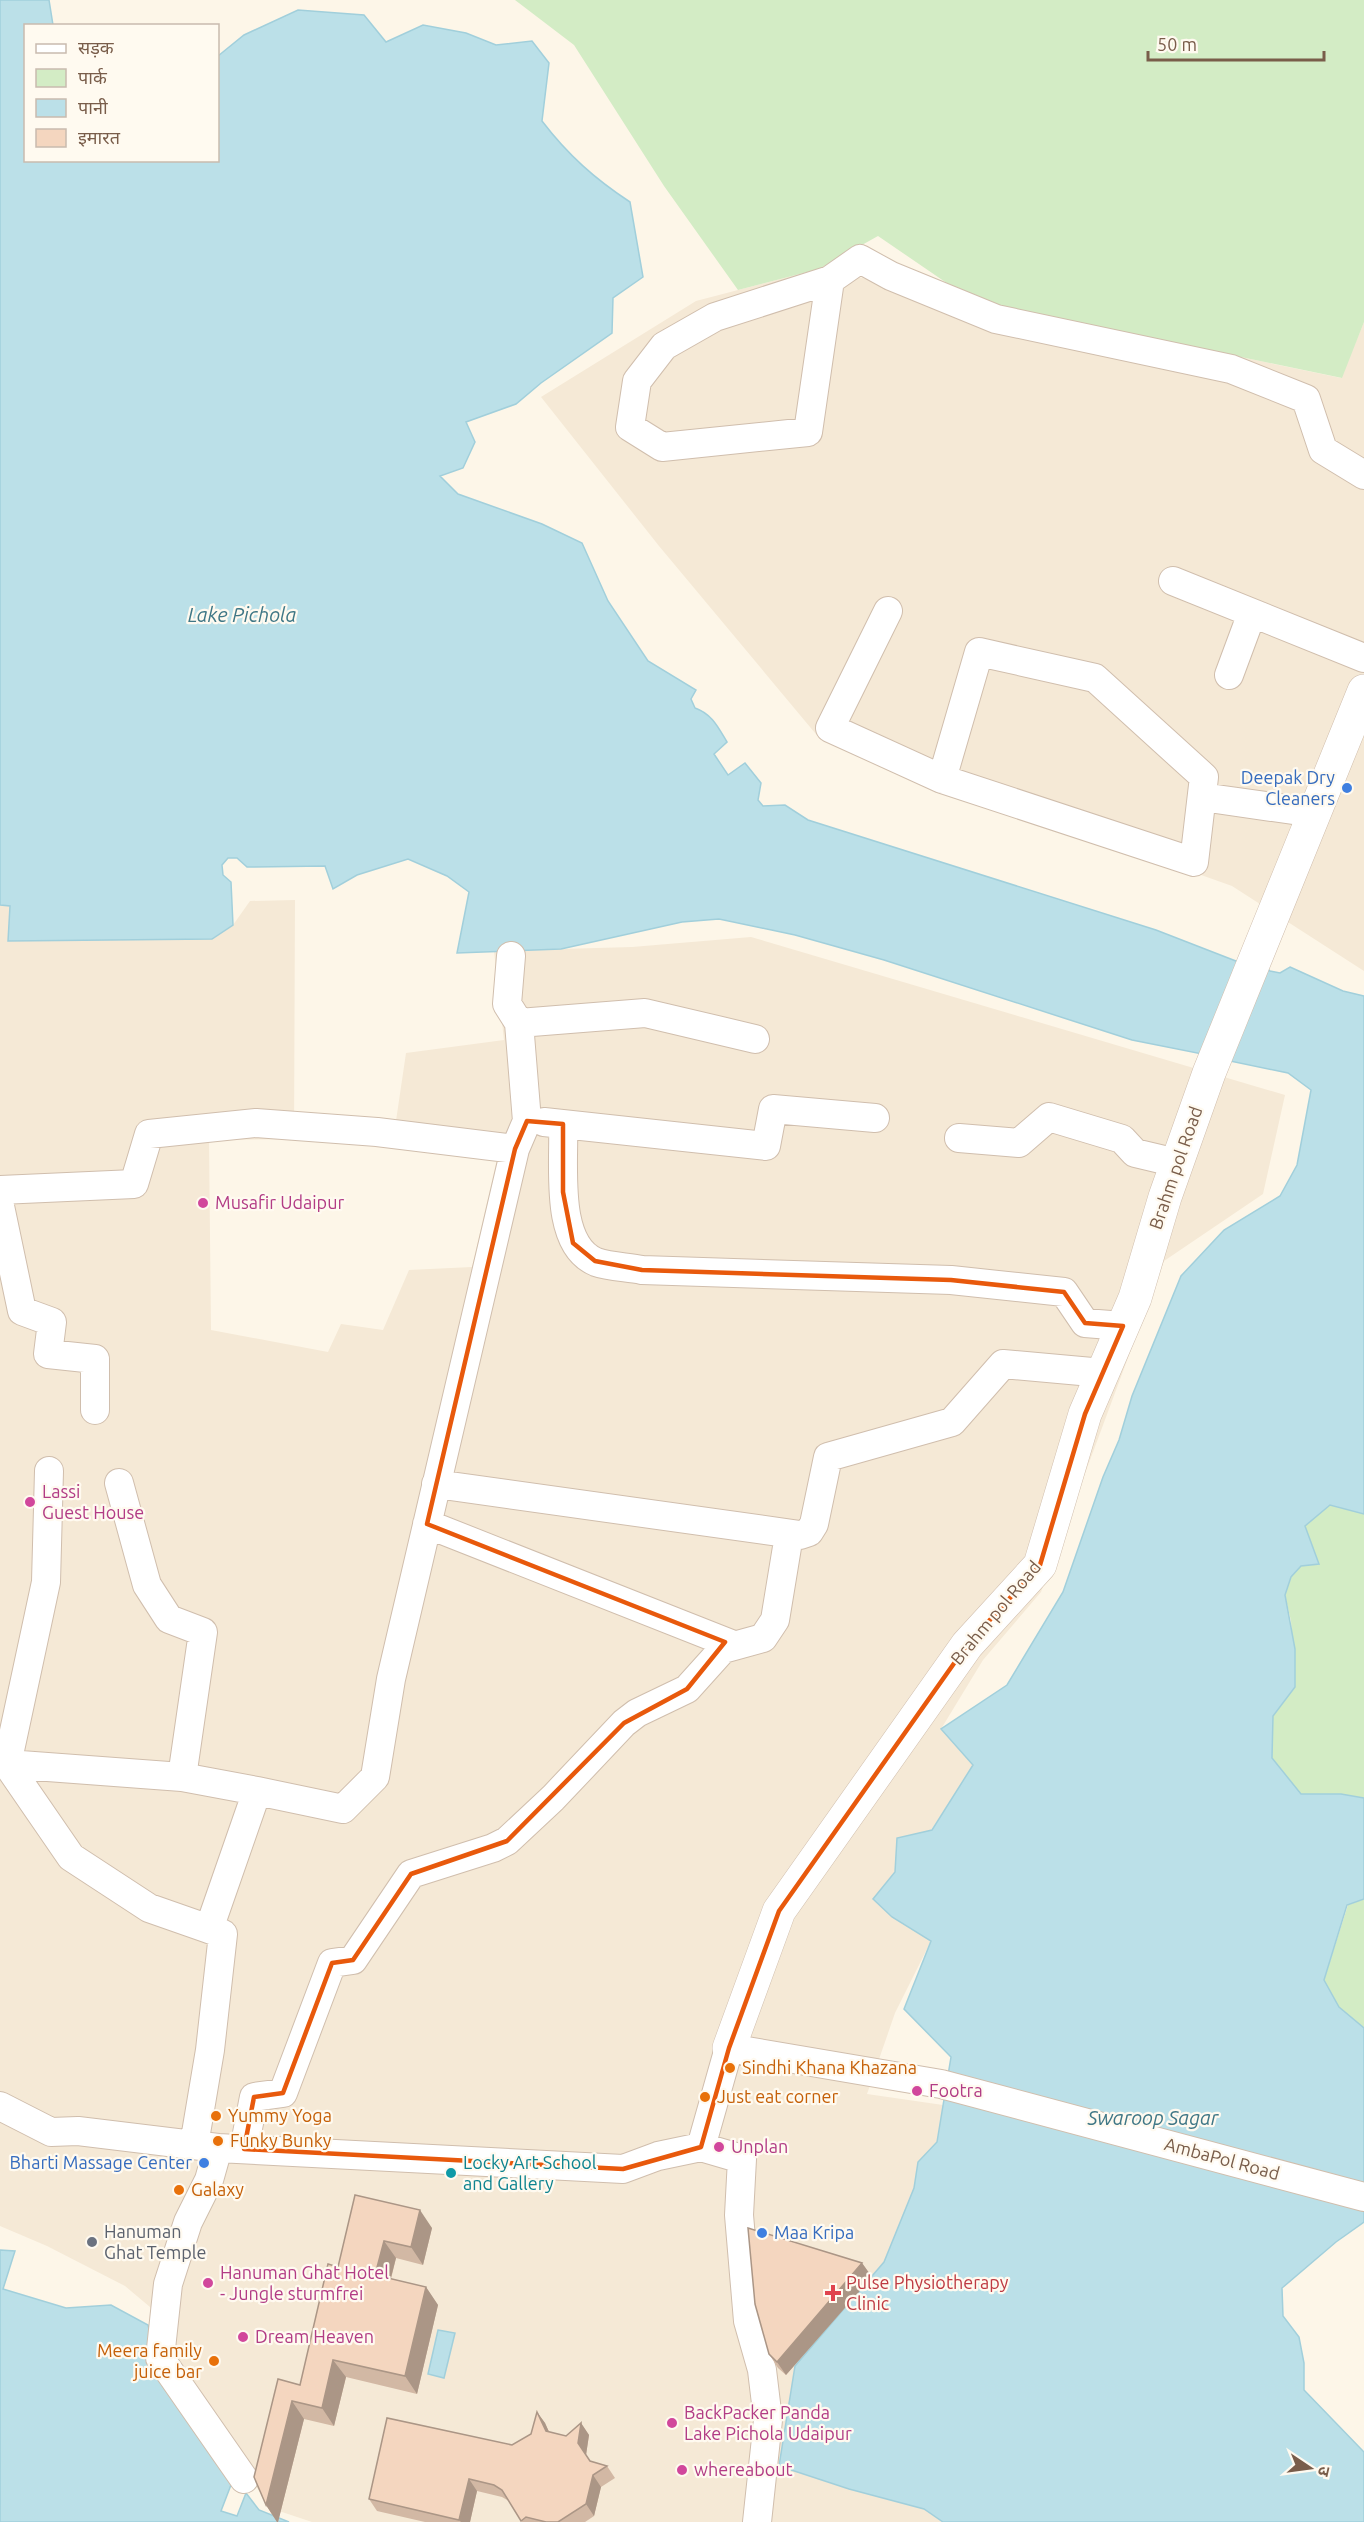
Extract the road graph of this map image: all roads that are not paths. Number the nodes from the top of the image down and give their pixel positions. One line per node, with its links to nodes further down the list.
1 (830, 280): 1 (street); 2 (street)
2 (1364, 475)
3 (1173, 580): 5 (street)
4 (888, 611): 9 (street)
5 (1252, 613): 6 (street); 7 (street)
6 (1364, 658)
7 (1229, 675)
8 (1364, 691): 11 (street, Brahm pol Road)
9 (942, 778): 10 (street); 10 (street)
10 (1202, 797): 11 (street)
11 (1314, 813): 20 (street, Brahm pol Road)
12 (511, 956): 13 (street)
13 (519, 1023): 14 (street); 16 (street)
14 (756, 1039)
15 (875, 1118): 17 (street)
16 (527, 1121): 17 (street); 19 (street)
17 (563, 1124): 23 (street)
18 (959, 1138): 20 (street)
19 (515, 1149): 21 (street); 28 (street)
20 (1177, 1163): 23 (street, Brahm pol Road)
21 (0, 1190)
22 (0, 1206): 25 (street)
23 (1123, 1326): 24 (street, Brahm pol Road)
24 (1102, 1373): 30 (street); 36 (street, Brahm pol Road)
25 (95, 1410)
26 (49, 1471): 32 (street)
27 (119, 1483): 33 (street)
28 (436, 1484): 29 (street); 30 (street)
29 (427, 1524): 31 (street); 34 (street)
30 (789, 1535): 31 (street)
31 (731, 1644): 39 (street)
32 (3, 1763): 33 (street); 35 (street)
33 (182, 1777): 34 (street)
34 (257, 1791): 35 (street)
35 (209, 1929): 39 (street)
36 (729, 2048): 38 (street); 40 (street, AmbaPol Road)
37 (0, 2106): 39 (street)
38 (701, 2146): 39 (street); 42 (street)
39 (218, 2147): 41 (street)
40 (1364, 2197)
41 (243, 2478)
42 (757, 2522)

